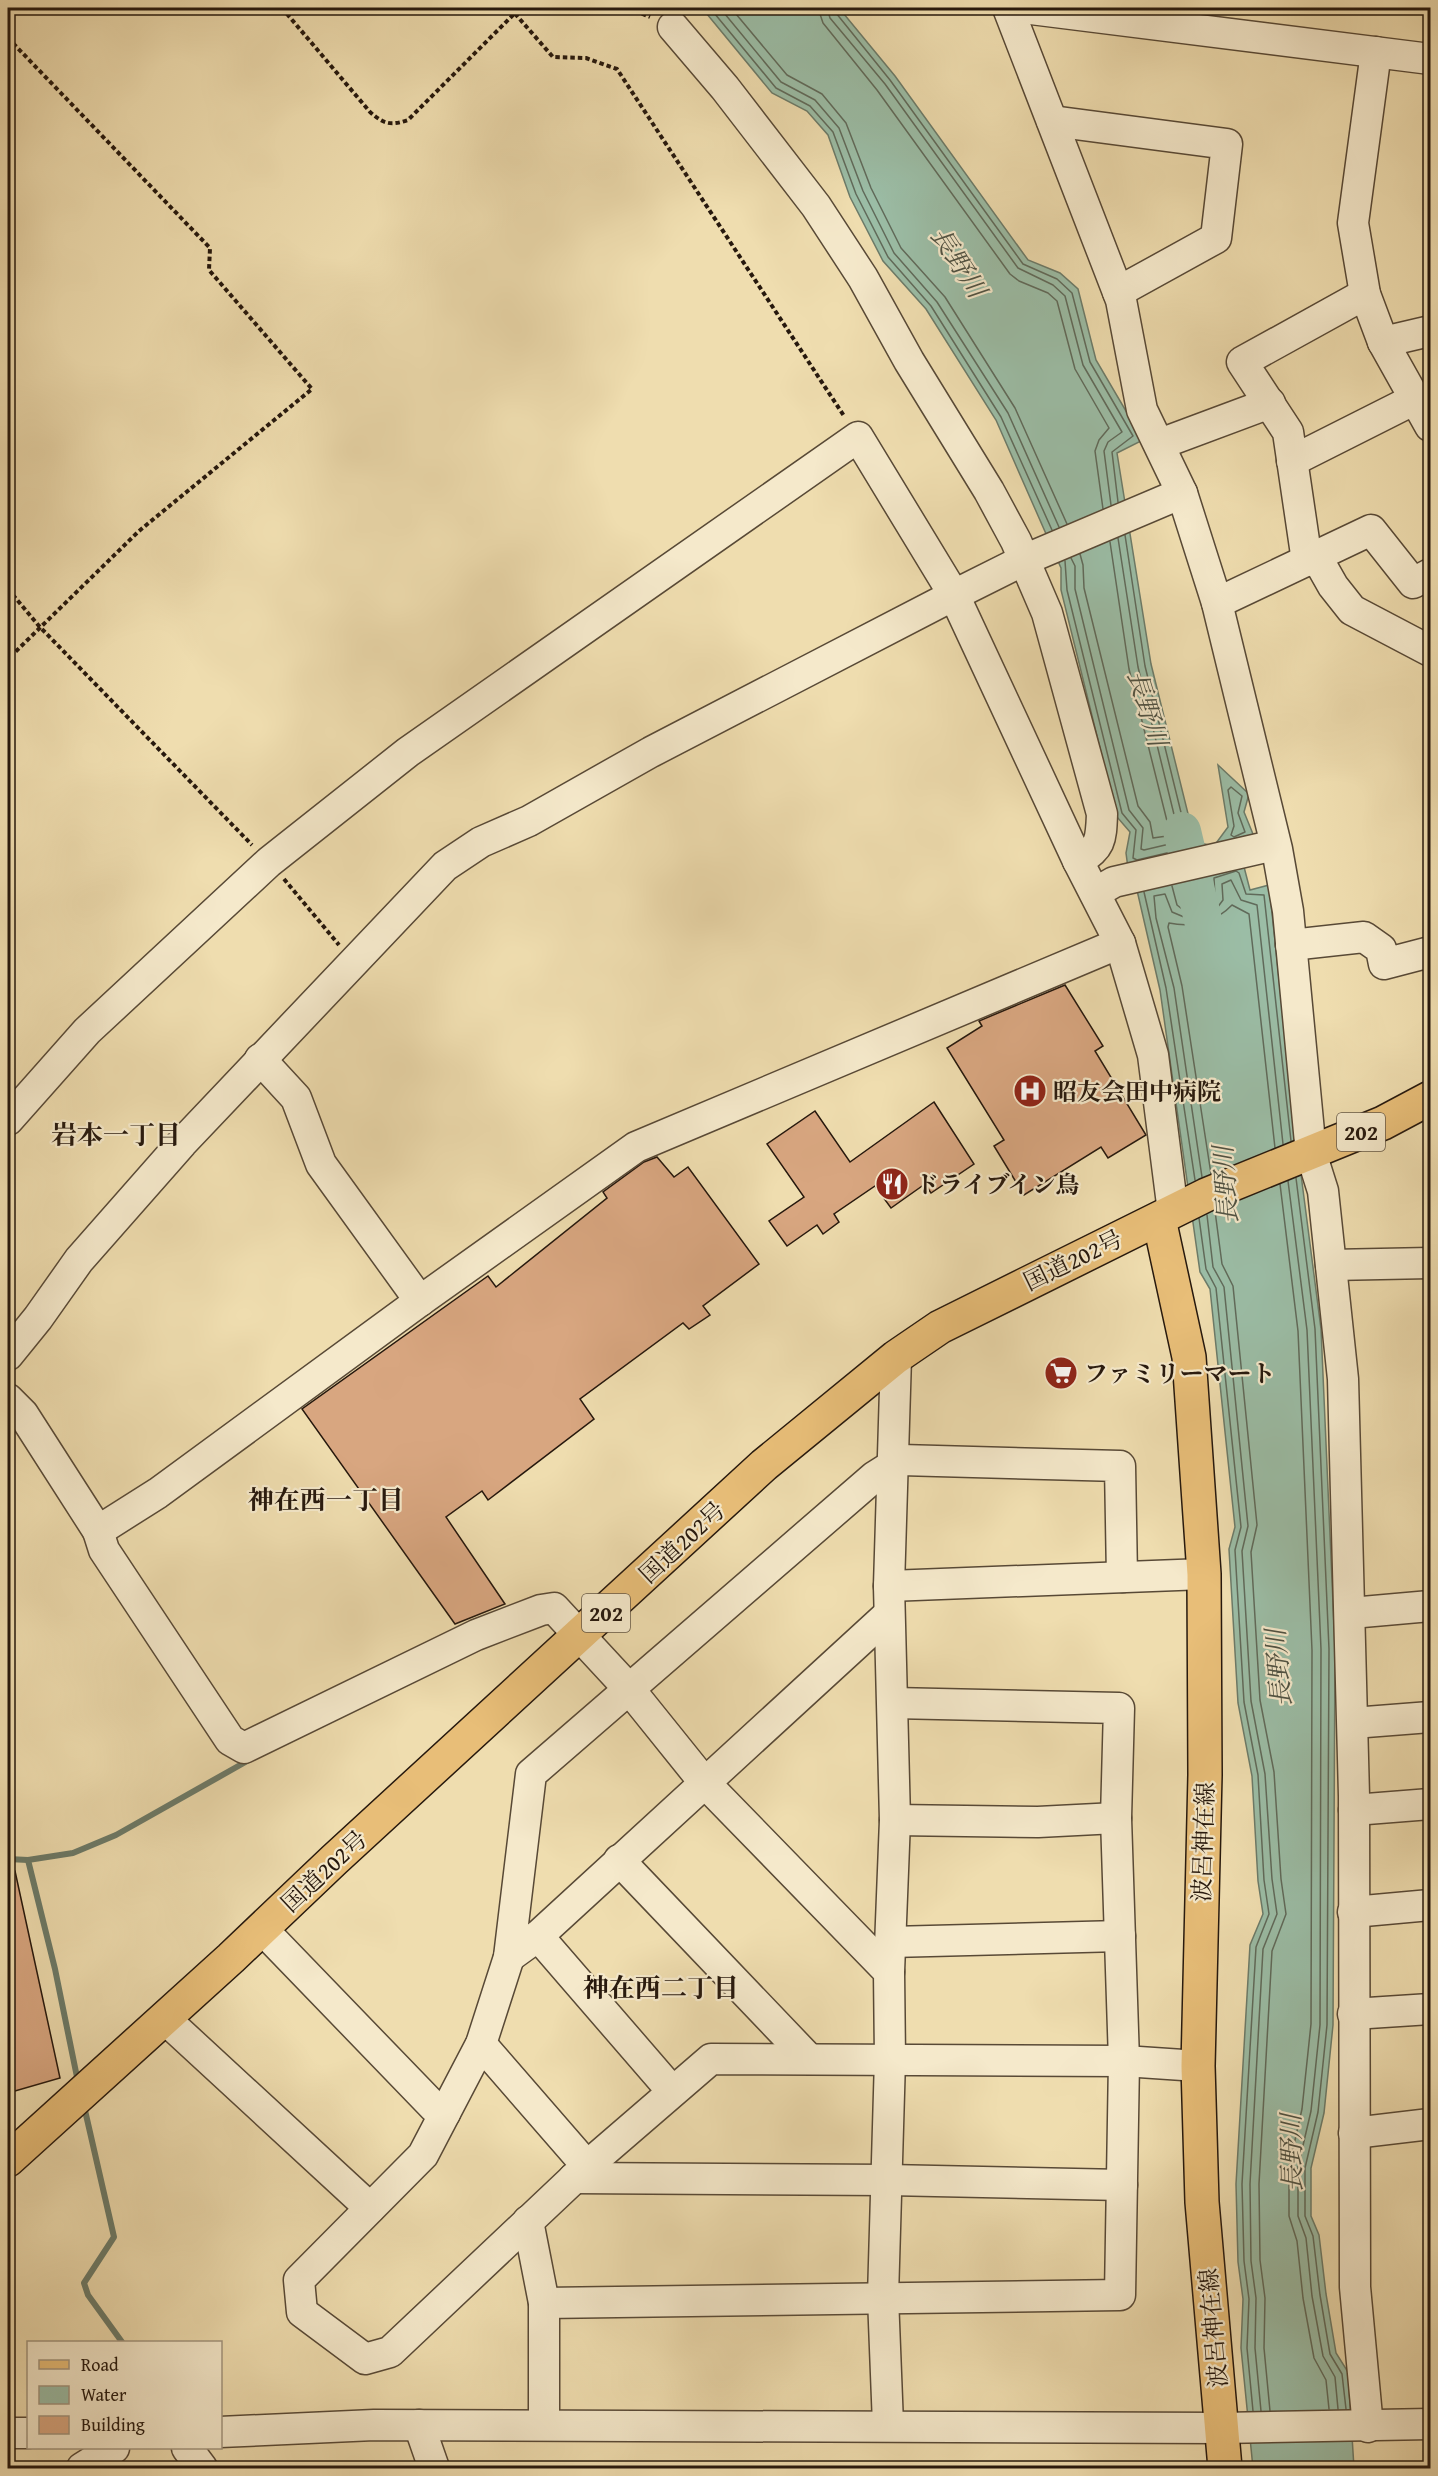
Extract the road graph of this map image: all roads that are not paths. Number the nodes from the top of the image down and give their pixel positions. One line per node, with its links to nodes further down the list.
1 (1008, 8): 6 (street)
2 (1023, 8): 4 (street)
3 (673, 27): 18 (street)
4 (1376, 52): 5 (street); 8 (street)
5 (1431, 59)
6 (1052, 121): 7 (street); 7 (street)
7 (1118, 292): 14 (street)
8 (1365, 294): 10 (street); 12 (street)
9 (1431, 331): 10 (street)
10 (1383, 342): 11 (street)
11 (1415, 399): 13 (street); 15 (street)
12 (1270, 403): 14 (street); 15 (street)
13 (1431, 426)
14 (1160, 444): 16 (street)
15 (1292, 461): 17 (street)
16 (1178, 495): 18 (street); 21 (street)
17 (1311, 558): 19 (street); 21 (street); 22 (street)
18 (1024, 560): 20 (street); 24 (street)
19 (1431, 574)
20 (954, 595): 24 (street); 29 (street); 31 (street)
21 (1217, 603): 23 (street)
22 (1431, 651)
23 (1275, 845): 25 (street); 27 (street)
24 (1078, 861): 25 (street)
25 (1095, 893): 26 (street)
26 (1120, 943): 33 (street); 36 (street)
27 (1291, 945): 28 (street); 32 (street)
28 (1431, 952)
29 (260, 1059): 36 (street); 37 (street)
30 (1431, 1098): 32 (main road, 国道202号 / 202)
31 (8, 1120)
32 (1300, 1157): 33 (main road, 国道202号 / 202); 35 (street)
33 (1166, 1215): 38 (main road, 国道202号 / 202); 42 (main road, 波呂神在線)
34 (1431, 1263): 35 (street)
35 (1331, 1265): 46 (street)
36 (420, 1301): 41 (street)
37 (8, 1355)
38 (896, 1357): 40 (street); 47 (main road, 国道202号 / 202)
39 (8, 1399): 41 (street)
40 (892, 1467): 43 (street); 44 (street); 48 (street)
41 (98, 1530): 47 (street)
42 (1204, 1574): 43 (street); 73 (main road, 波呂神在線)
43 (1122, 1577): 44 (street)
44 (889, 1600): 49 (street); 52 (street)
45 (1431, 1606): 46 (street)
46 (1351, 1612): 51 (street)
47 (582, 1635): 48 (street); 60 (main road, 国道202号 / 202)
48 (630, 1690): 52 (street); 64 (street)
49 (893, 1703): 55 (street); 56 (street)
50 (1431, 1717): 51 (street)
51 (1353, 1723): 54 (street)
52 (704, 1782): 57 (street); 65 (street)
53 (1431, 1804): 54 (street)
54 (1354, 1810): 59 (street)
55 (1116, 1818): 56 (street); 62 (street)
56 (895, 1820): 63 (street)
57 (619, 1860): 61 (street); 70 (street)
58 (1431, 1905): 59 (street)
59 (1353, 1912): 67 (street)
60 (262, 1929): 68 (main road, 国道202号 / 202); 75 (street)
61 (538, 1936): 64 (street); 74 (street)
62 (1120, 1936): 63 (street); 72 (street)
63 (891, 1942): 65 (street)
64 (509, 1957): 69 (street)
65 (889, 1972): 71 (street)
66 (1431, 2009): 67 (street)
67 (1353, 2014): 77 (street)
68 (164, 2018): 78 (main road, 国道202号 / 202); 82 (street)
69 (480, 2044): 75 (street); 79 (street)
70 (809, 2059): 71 (street); 74 (street)
71 (890, 2059): 72 (street); 80 (street)
72 (1124, 2061): 73 (street); 81 (street)
73 (1198, 2067): 91 (main road, 波呂神在線)
74 (672, 2091): 79 (street)
75 (445, 2112): 82 (street)
76 (1431, 2124): 77 (street)
77 (1354, 2133): 90 (street)
78 (8, 2160)
79 (580, 2172): 80 (street); 83 (street)
80 (888, 2180): 81 (street); 84 (street)
81 (1122, 2186): 84 (street)
82 (370, 2208): 83 (street)
83 (528, 2221): 85 (street)
84 (883, 2297): 85 (street); 89 (street)
85 (544, 2303): 88 (street)
86 (1431, 2424): 90 (street)
87 (419, 2425): 88 (street); 92 (street); 99 (street)
88 (544, 2425): 89 (street)
89 (888, 2425): 91 (street)
90 (1368, 2427): 91 (street)
91 (1222, 2428): 100 (main road, 波呂神在線)
92 (222, 2432)
93 (8, 2433): 94 (street)
94 (27, 2433)
95 (112, 2449): 97 (street)
96 (188, 2449): 98 (street)
97 (82, 2469)
98 (202, 2469)
99 (434, 2469)
100 (1225, 2469)

